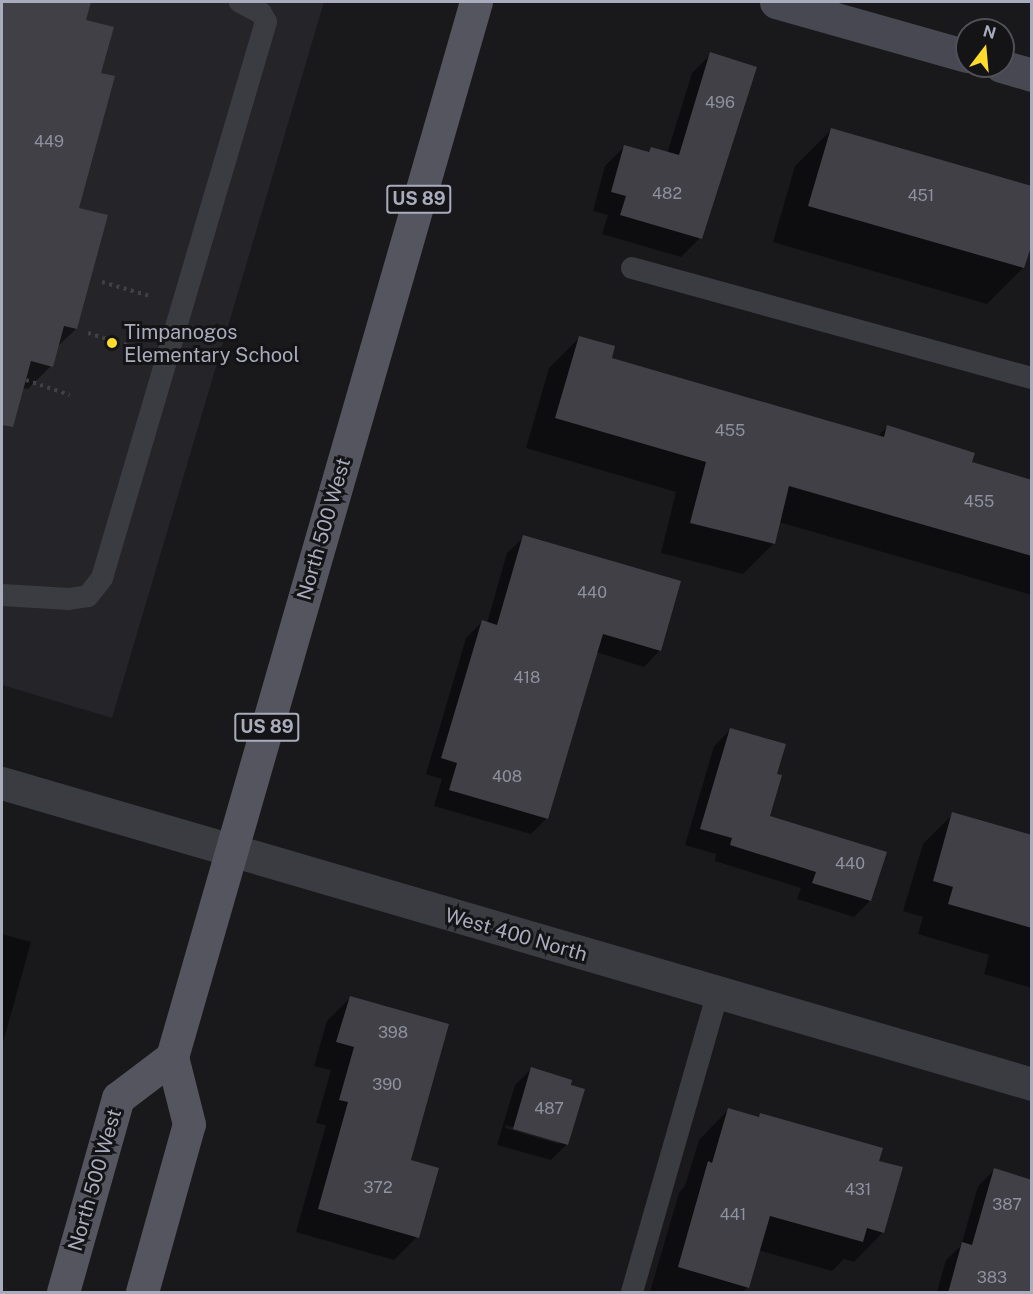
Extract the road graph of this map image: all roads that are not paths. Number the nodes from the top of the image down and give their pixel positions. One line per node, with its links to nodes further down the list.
1 (240, 2): 9 (lane)
2 (476, 2): 11 (main road, North 500 West / US 89)
3 (776, 2): 4 (street)
4 (955, 53)
5 (1015, 70): 6 (street)
6 (1032, 75)
7 (632, 268): 8 (lane)
8 (1031, 376)
9 (2, 595)
10 (2, 783): 11 (street, West 400 North)
11 (231, 852): 12 (street, West 400 North); 13 (main road, North 500 West / US 89)
12 (718, 993): 14 (street, West 400 North); 17 (lane)
13 (172, 1057): 15 (main road, North 500 West); 16 (main road)
14 (1032, 1084)
15 (63, 1293)
16 (142, 1293)
17 (632, 1293)

